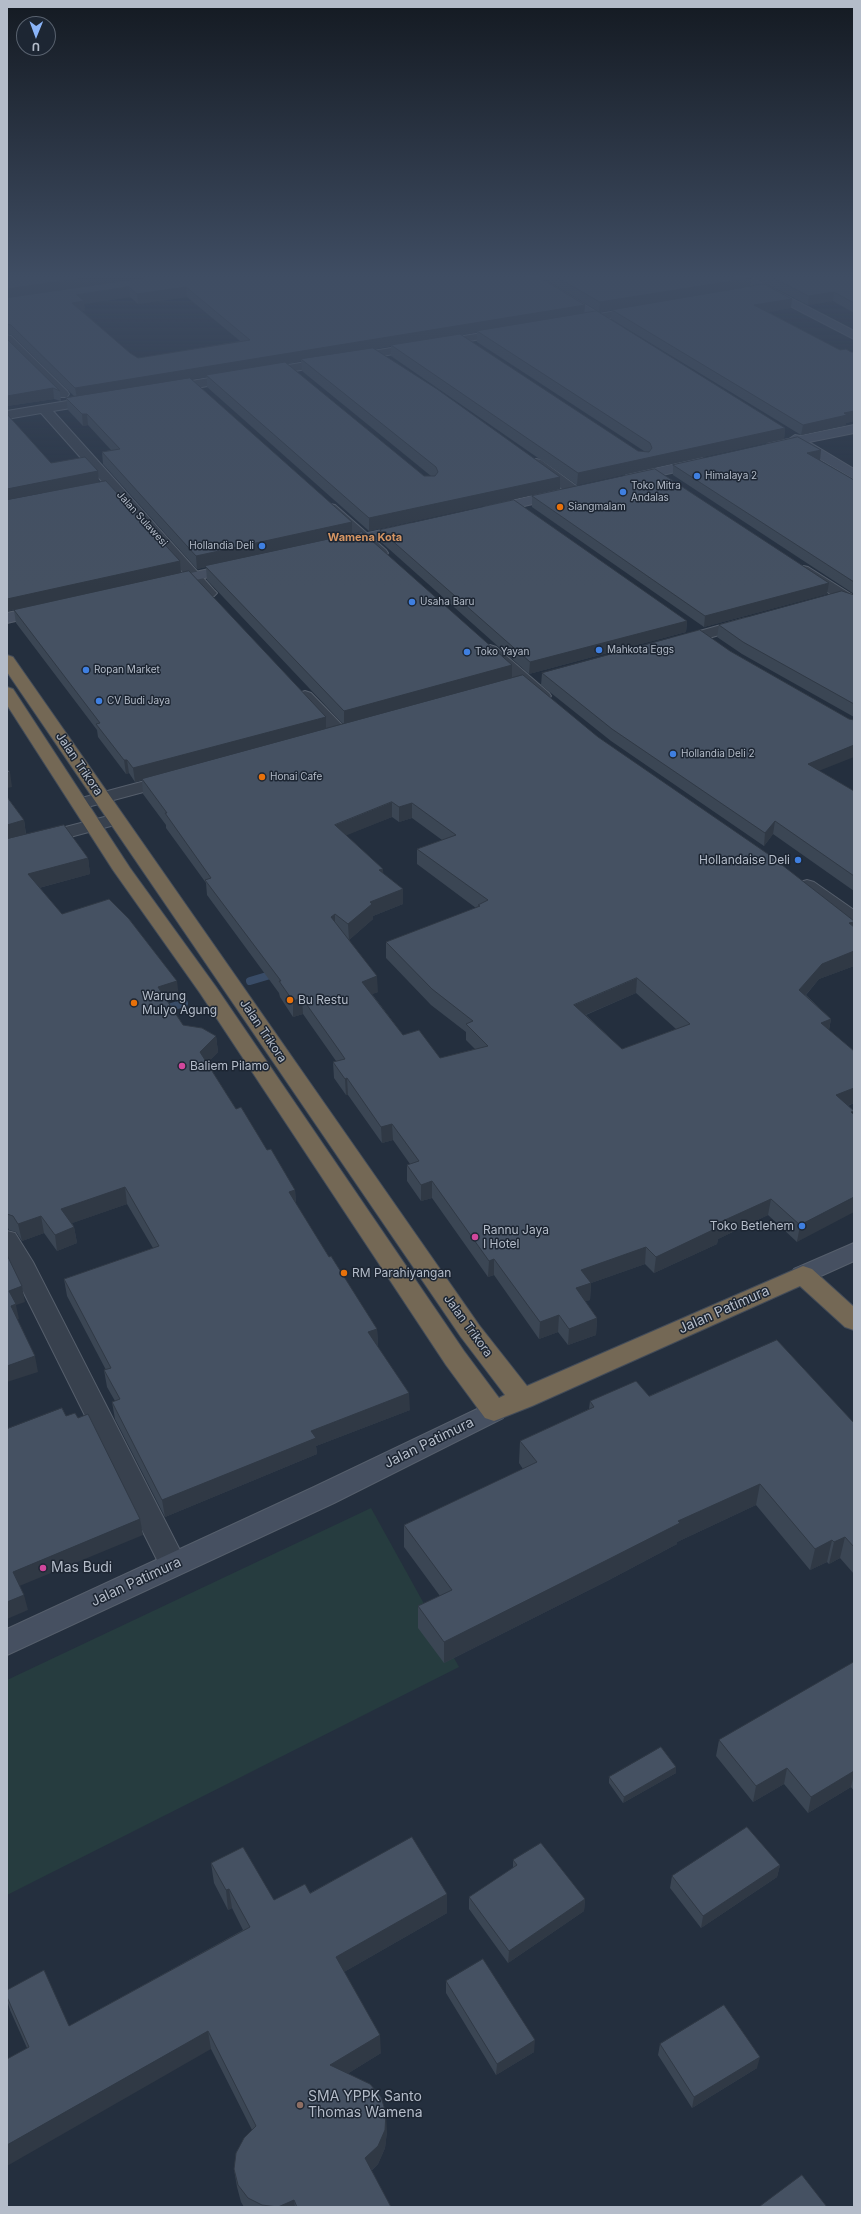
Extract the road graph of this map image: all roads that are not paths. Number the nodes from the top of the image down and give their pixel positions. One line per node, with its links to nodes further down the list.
1 (49, 380): 7 (street)
2 (217, 380): 3 (street)
3 (194, 384): 4 (street); 5 (street)
4 (156, 390)
5 (206, 395)
6 (111, 398): 7 (street)
7 (72, 404): 8 (street)
8 (44, 409): 9 (street); 19 (street, Jalan Sulawesi)
9 (7, 415)
10 (854, 429): 12 (main road)
11 (784, 432): 12 (main road)
12 (797, 440): 13 (main road); 17 (main road)
13 (760, 449)
14 (524, 455): 23 (street)
15 (715, 459): 16 (main road)
16 (655, 472): 18 (main road); 20 (street)
17 (854, 475)
18 (618, 481)
19 (111, 484): 22 (street); 34 (street, Jalan Sulawesi)
20 (675, 485)
21 (589, 487): 23 (main road)
22 (96, 488)
23 (574, 491): 25 (main road)
24 (323, 501): 29 (street)
25 (516, 504): 26 (main road); 27 (street)
26 (478, 512)
27 (535, 517)
28 (425, 524): 29 (main road)
29 (364, 538): 30 (main road); 33 (street)
30 (325, 547)
31 (791, 562): 36 (street)
32 (247, 564): 34 (main road)
33 (393, 564)
34 (193, 576): 35 (main road); 38 (street, Jalan Sulawesi)
35 (154, 585)
36 (849, 600): 37 (street)
37 (821, 602)
38 (220, 605)
39 (61, 606): 40 (main road)
40 (7, 618)
41 (762, 619): 43 (street)
42 (683, 622): 43 (street)
43 (702, 636): 45 (street); 46 (street)
44 (481, 642): 49 (street)
45 (664, 646)
46 (719, 647)
47 (7, 660): 53 (highway, Jalan Trikora)
48 (550, 677): 49 (street)
49 (520, 685): 52 (street)
50 (296, 686): 55 (street)
51 (7, 692): 54 (highway, Jalan Trikora)
52 (557, 707)
53 (42, 709): 54 (highway); 57 (highway, Jalan Trikora)
54 (22, 714): 58 (highway, Jalan Trikora)
55 (340, 733)
56 (186, 775): 57 (street)
57 (101, 798): 58 (street); 59 (highway, Jalan Trikora)
58 (80, 804): 60 (highway, Jalan Trikora)
59 (116, 819): 60 (street); 68 (highway, Jalan Trikora)
60 (94, 824): 61 (street); 69 (highway, Jalan Trikora)
61 (7, 848)
62 (791, 875): 63 (street)
63 (854, 919)
64 (7, 1239): 70 (street)
65 (854, 1252): 66 (main road, Jalan Patimura)
66 (803, 1275): 67 (highway); 68 (highway, Jalan Patimura)
67 (854, 1321)
68 (523, 1399): 69 (highway, Jalan Patimura)
69 (494, 1411): 70 (main road, Jalan Patimura)
70 (173, 1564): 71 (main road, Jalan Patimura)
71 (7, 1643)

